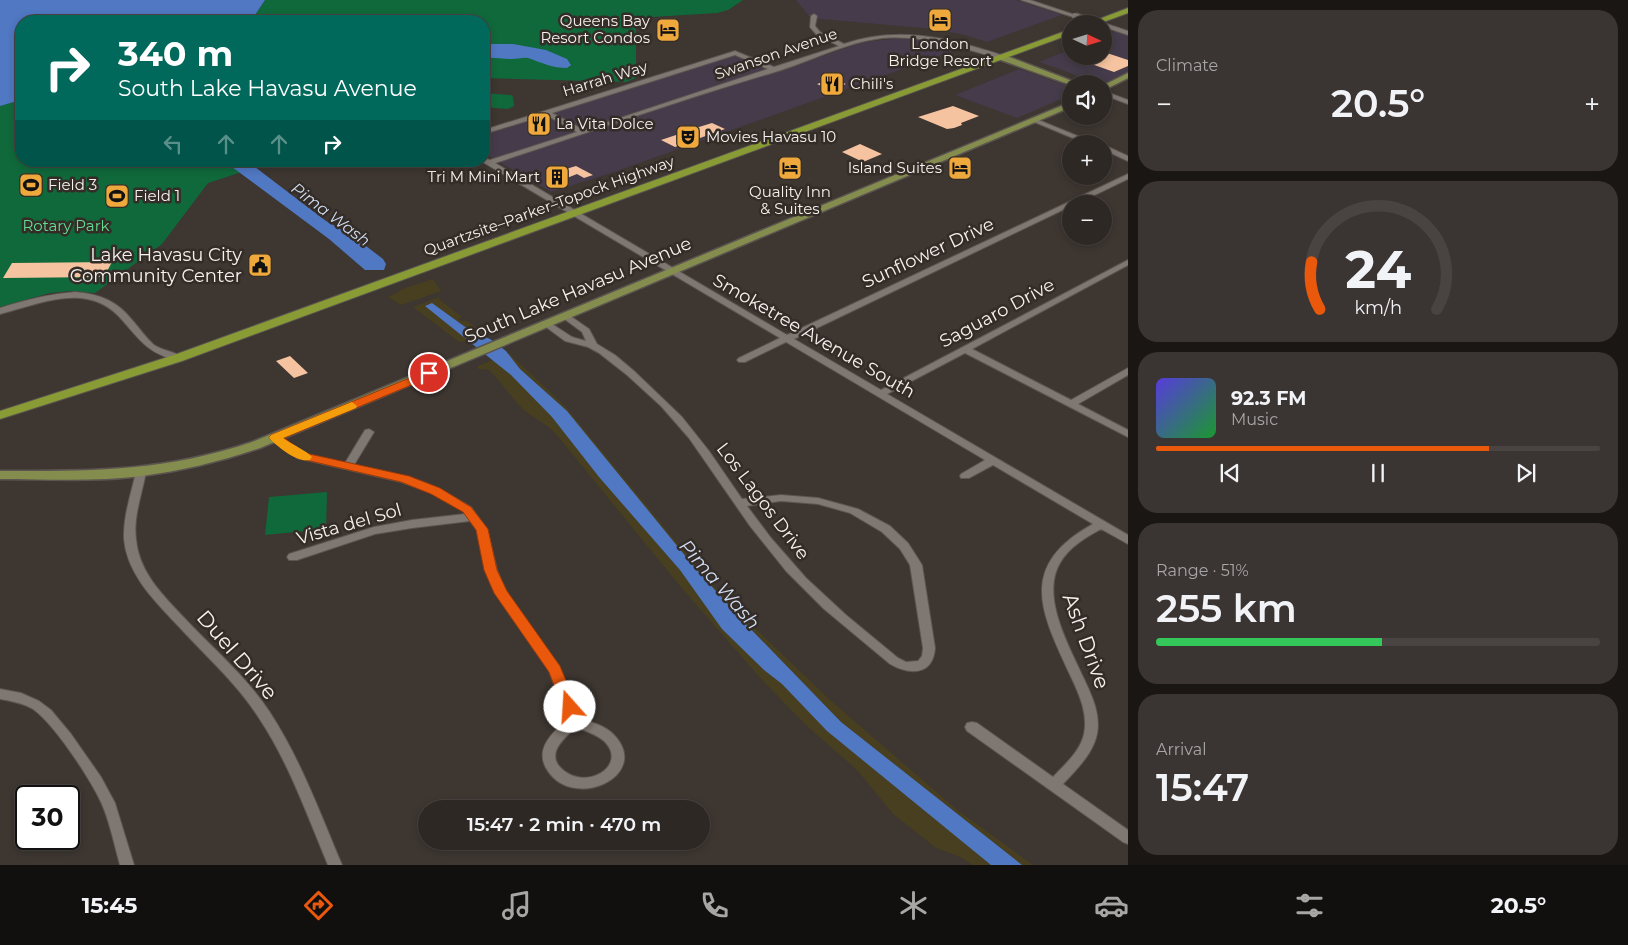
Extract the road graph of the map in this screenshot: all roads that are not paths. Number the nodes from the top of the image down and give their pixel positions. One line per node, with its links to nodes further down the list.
1 (1024, 0): 3 (street, bridge)
2 (1128, 10): 5 (highway)
3 (1072, 15)
4 (814, 16): 9 (street)
5 (1112, 16)
6 (1112, 28): 7 (street)
7 (1128, 33)
8 (1062, 34): 10 (highway, Quartzsite–Parker–Topock Highway)
9 (844, 46): 10 (street, Swanson Avenue); 11 (street, Swanson Avenue)
10 (1001, 57): 13 (main road, Swanson Avenue); 30 (highway, Quartzsite–Parker–Topock Highway)
11 (775, 70): 20 (street, Harrah Way); 23 (street, Swanson Avenue)
12 (1128, 75): 15 (main road)
13 (1062, 79)
14 (1128, 84): 16 (main road)
15 (1112, 86)
16 (1112, 89)
17 (1112, 95): 18 (street)
18 (1128, 102)
19 (1062, 108): 21 (main road, South Lake Havasu Avenue)
20 (546, 112): 22 (street, Harrah Way); 23 (street)
21 (1034, 120): 24 (street); 33 (main road, South Lake Havasu Avenue)
22 (490, 130)
23 (583, 132): 27 (street, Swanson Avenue)
24 (1072, 135)
25 (1112, 152): 26 (street)
26 (1128, 159)
27 (490, 161)
28 (490, 164): 30 (street, Smoketree Avenue South)
29 (1128, 176): 38 (street, Sunflower Drive)
30 (574, 214): 33 (street, Smoketree Avenue South); 42 (highway, Quartzsite–Parker–Topock Highway)
31 (1128, 262): 32 (street, Saguaro Drive)
32 (1118, 267): 34 (street); 41 (street, Saguaro Drive)
33 (673, 271): 36 (main road, South Lake Havasu Avenue); 38 (street, Smoketree Avenue South)
34 (1128, 271)
35 (0, 310): 40 (street)
36 (566, 316): 37 (main road, South Lake Havasu Avenue); 39 (street, Los Lagos Drive)
37 (546, 324): 39 (street, Los Lagos Drive); 51 (main road, South Lake Havasu Avenue)
38 (785, 339): 43 (street, Sunflower Drive); 46 (street, Smoketree Avenue South)
39 (593, 346): 57 (street, Los Lagos Drive)
40 (153, 348): 42 (street); 44 (street)
41 (965, 349): 46 (street, Saguaro Drive); 47 (street)
42 (178, 358): 44 (highway, Quartzsite–Parker–Topock Highway)
43 (742, 360)
44 (155, 366): 48 (highway)
45 (1128, 371): 47 (street)
46 (880, 394): 52 (street, Smoketree Avenue South)
47 (1072, 404): 50 (street)
48 (0, 415)
49 (369, 432): 53 (street)
50 (1128, 434)
51 (275, 438): 53 (street); 54 (main road, South Lake Havasu Avenue)
52 (993, 460): 56 (street); 59 (street, Smoketree Avenue South)
53 (348, 466): 58 (street)
54 (141, 472): 55 (main road, South Lake Havasu Avenue); 68 (street, Duel Drive)
55 (0, 475)
56 (965, 476)
57 (739, 503): 57 (street, Los Lagos Drive)
58 (474, 517): 61 (street, Vista del Sol); 63 (street)
59 (1101, 524): 60 (street, Smoketree Avenue South); 65 (street, Ash Drive)
60 (1128, 540)
61 (293, 557)
62 (0, 694): 67 (street)
63 (574, 721): 63 (street)
64 (972, 727): 65 (street)
65 (1054, 785): 66 (street)
66 (1128, 838)
67 (127, 865)
68 (335, 865)

